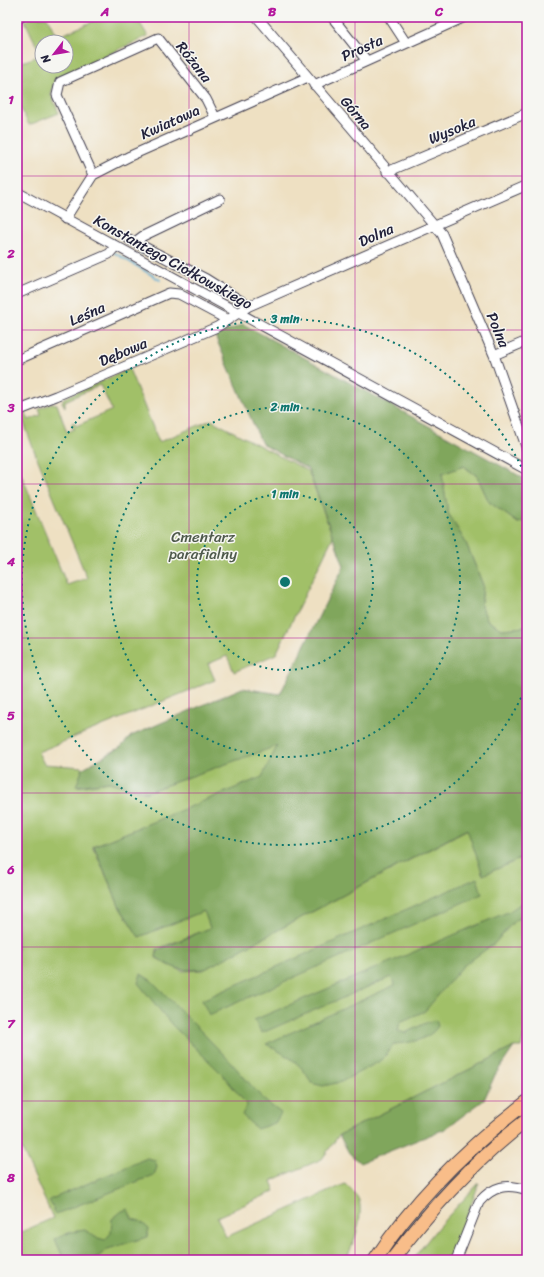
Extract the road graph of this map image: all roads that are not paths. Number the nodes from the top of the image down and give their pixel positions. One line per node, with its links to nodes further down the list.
1 (21, 17): 6 (street)
2 (257, 17): 10 (street, Górna)
3 (332, 17): 9 (street)
4 (389, 17): 8 (street)
5 (464, 17): 7 (street, Prosta)
6 (17, 19)
7 (444, 21): 8 (street, Prosta)
8 (406, 43): 9 (street, Prosta)
9 (367, 61): 11 (street, Prosta)
10 (308, 77): 11 (street, Górna); 13 (street, Kwiatowa)
11 (314, 85): 14 (street, Górna)
12 (527, 113): 14 (street, Wysoka)
13 (215, 117): 15 (street, Kwiatowa); 15 (street, Różana)
14 (387, 172): 20 (street, Górna)
15 (93, 174): 19 (street)
16 (527, 185): 20 (street, Dolna)
17 (17, 192): 19 (street, Konstantego Ciołkowskiego)
18 (220, 199): 23 (street)
19 (65, 219): 21 (street, Konstantego Ciołkowskiego)
20 (434, 225): 23 (street, Dolna); 27 (street, Polna)
21 (116, 246): 22 (street); 24 (street, Konstantego Ciołkowskiego)
22 (17, 294)
23 (248, 306): 24 (street, Dolna)
24 (237, 313): 25 (street, Dębowa); 32 (street, Konstantego Ciołkowskiego)
25 (228, 320): 28 (street, Leśna); 29 (street, Dębowa)
26 (527, 341): 27 (street)
27 (494, 355): 30 (street, Polna)
28 (17, 360)
29 (17, 411)
30 (524, 432): 31 (street, Polna)
31 (527, 450)
32 (526, 467)
33 (527, 1102): 35 (highway)
34 (527, 1120): 36 (highway)
35 (483, 1137): 36 (highway); 38 (highway)
36 (482, 1157): 39 (highway)
37 (527, 1190): 40 (street)
38 (375, 1260)
39 (392, 1260)
40 (457, 1260)

